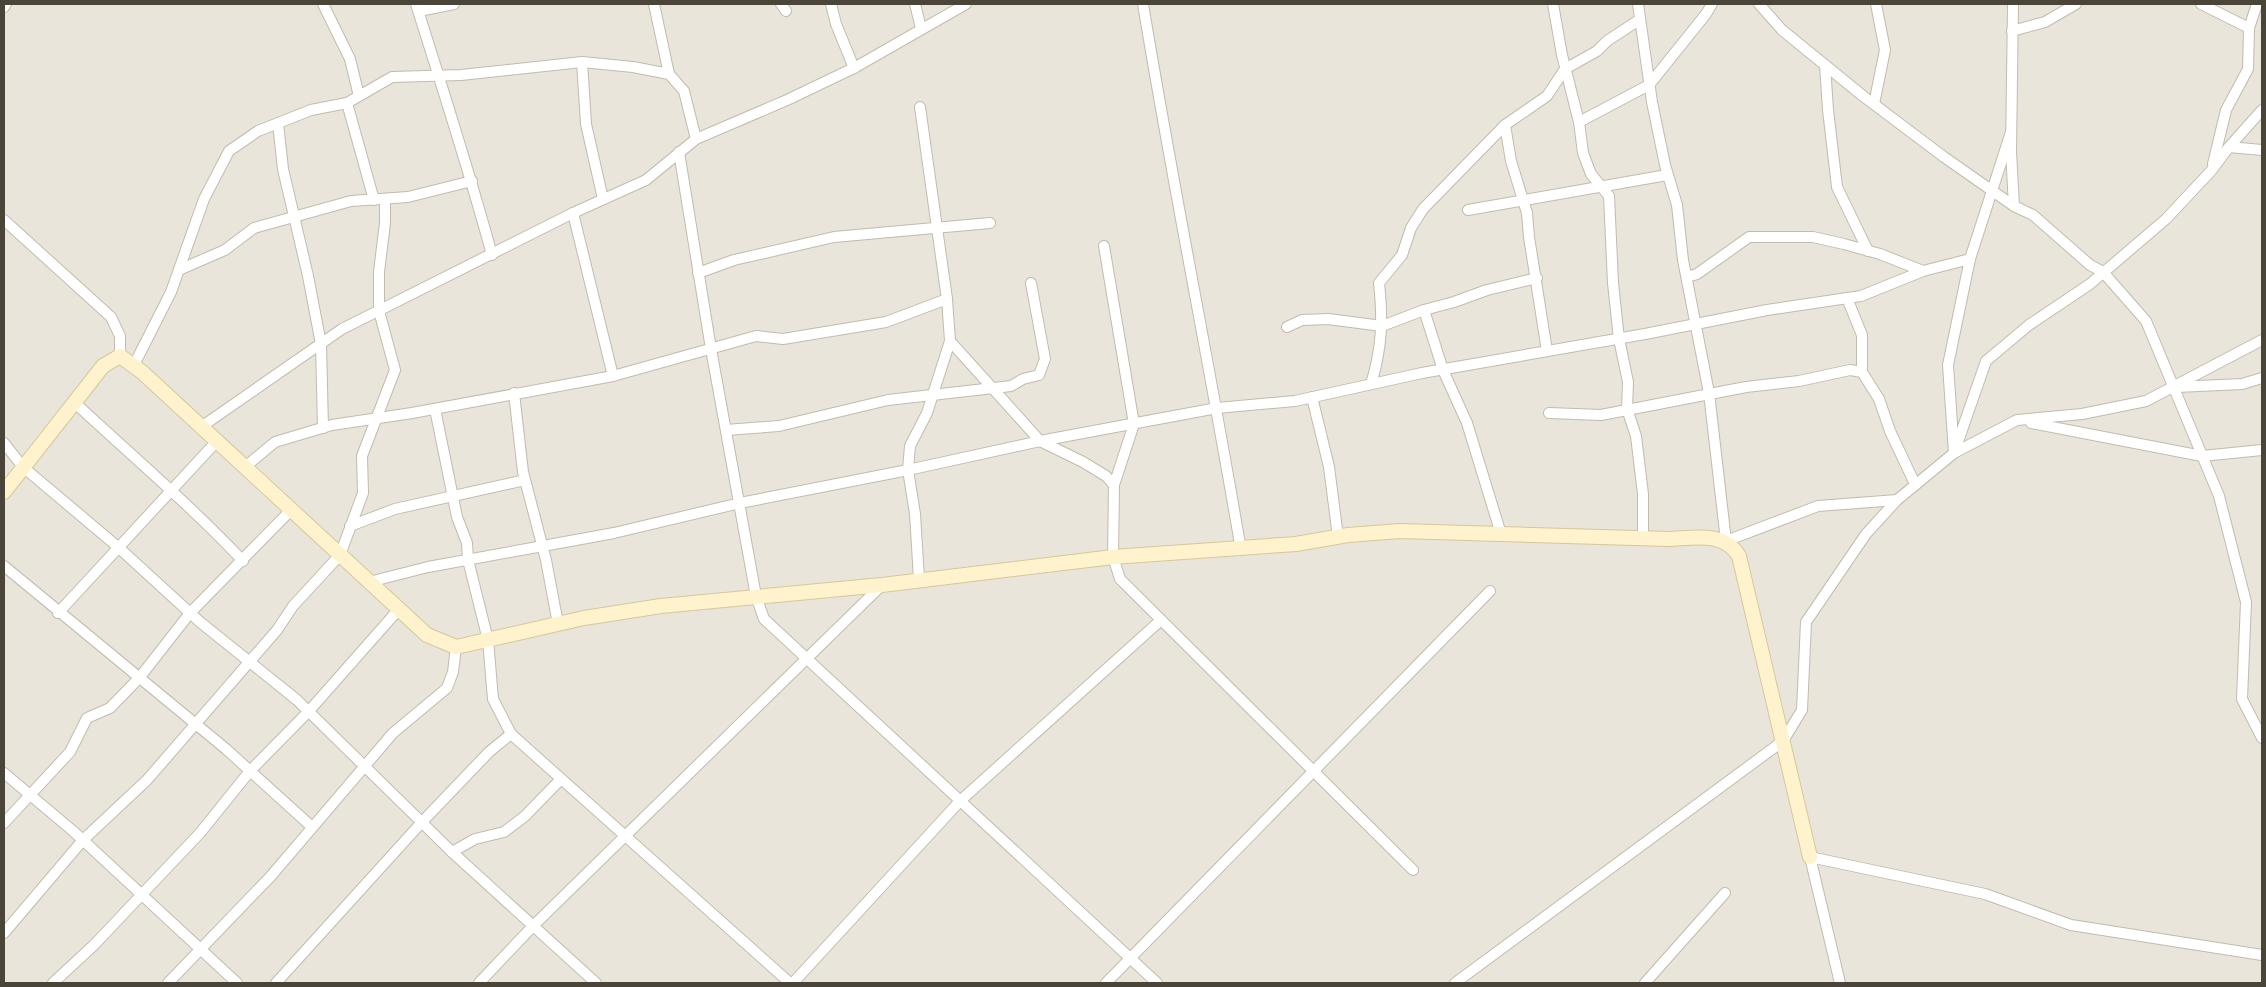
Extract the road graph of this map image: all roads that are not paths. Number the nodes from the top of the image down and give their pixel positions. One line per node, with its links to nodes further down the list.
1 (6, 4): 18 (street)
2 (323, 4): 31 (street)
3 (454, 4): 19 (street)
4 (654, 4): 28 (street)
5 (831, 4): 26 (street)
6 (915, 4): 21 (street)
7 (966, 4): 21 (street)
8 (1143, 4): 98 (street)
9 (1553, 4): 27 (street)
10 (1638, 4): 20 (street)
11 (1712, 4): 30 (street)
12 (1759, 4): 25 (street)
13 (1876, 4): 33 (street)
14 (2013, 4): 23 (street)
15 (2076, 4): 23 (street)
16 (2201, 4): 22 (street)
17 (2257, 4): 22 (street)
18 (4, 7)
19 (417, 8): 29 (street)
20 (1639, 20): 27 (street); 30 (street)
21 (921, 28): 26 (street)
22 (2249, 28): 44 (street)
23 (2012, 31): 39 (street)
24 (582, 62): 28 (street); 29 (street); 50 (street)
25 (1825, 65): 33 (street); 61 (street)
26 (854, 68): 40 (street)
27 (1565, 69): 36 (street); 38 (street)
28 (669, 74): 40 (street)
29 (437, 75): 31 (street); 46 (street)
30 (1649, 85): 36 (street); 45 (street)
31 (359, 96): 32 (street)
32 (347, 103): 37 (street); 52 (street)
33 (1874, 104): 48 (street)
34 (920, 108): 59 (street)
35 (2262, 110): 41 (street)
36 (1579, 122): 47 (street)
37 (278, 123): 56 (street); 64 (street)
38 (1506, 125): 51 (street); 76 (street)
39 (2011, 132): 48 (street); 53 (street)
40 (696, 139): 43 (street)
41 (2229, 146): 42 (street); 44 (street)
42 (2262, 150)
43 (679, 152): 50 (street); 67 (street)
44 (2211, 171): 66 (street)
45 (1668, 174): 47 (street); 68 (street)
46 (472, 181): 49 (street); 62 (street)
47 (1601, 186): 51 (street); 78 (street)
48 (1993, 189): 53 (street); 63 (street)
49 (385, 199): 52 (street); 74 (street)
50 (603, 199): 55 (street)
51 (1523, 199): 54 (street); 69 (street)
52 (374, 200): 56 (street)
53 (2014, 206): 66 (street)
54 (1468, 210)
55 (573, 213): 62 (street); 88 (street)
56 (294, 216): 64 (street); 81 (street)
57 (4, 220): 84 (street)
58 (990, 223): 59 (street)
59 (938, 227): 67 (street); 72 (street)
60 (1104, 246): 104 (street)
61 (1868, 250): 65 (street); 68 (street)
62 (492, 255): 74 (street)
63 (1970, 259): 65 (street); 112 (street)
64 (179, 270): 85 (street)
65 (1923, 271): 71 (street)
66 (2104, 272): 92 (street); 112 (street)
67 (698, 273): 82 (street)
68 (1687, 276): 75 (street)
69 (1536, 278): 73 (street); 83 (street)
70 (1031, 284): 91 (street)
71 (1847, 298): 75 (street); 87 (street)
72 (947, 299): 80 (street); 82 (street)
73 (1424, 310): 76 (street); 86 (street)
74 (379, 311): 81 (street); 102 (street)
75 (1696, 324): 78 (street); 93 (street)
76 (1382, 326): 77 (street); 90 (street)
77 (1286, 327)
78 (1619, 338): 83 (street); 100 (street)
79 (2262, 340): 92 (street)
80 (950, 341): 91 (street); 95 (street)
81 (321, 344): 105 (street); 106 (street)
82 (711, 349): 88 (street); 107 (street)
83 (1547, 351): 86 (street)
84 (120, 356): 85 (street); 97 (street)
85 (134, 366): 105 (street)
86 (1443, 370): 90 (street); 127 (street)
87 (1862, 372): 93 (street); 118 (street)
88 (613, 376): 94 (street)
89 (2262, 378): 92 (street)
90 (1371, 384): 96 (street)
91 (990, 387): 95 (street); 108 (street)
92 (2173, 388): 103 (street); 113 (street)
93 (1709, 392): 100 (street); 130 (street)
94 (514, 393): 99 (street); 117 (street)
95 (934, 393): 107 (street); 116 (street)
96 (1312, 397): 98 (street); 128 (street)
97 (74, 402): 114 (street); 120 (street)
98 (1217, 408): 104 (street); 133 (street)
99 (435, 409): 102 (street); 122 (street)
100 (1627, 409): 101 (street); 129 (street)
101 (1548, 413)
102 (376, 419): 106 (street); 126 (street)
103 (2018, 420): 112 (street); 113 (street)
104 (1134, 424): 108 (street); 119 (street)
105 (202, 427): 109 (street)
106 (323, 428): 115 (street)
107 (726, 430): 124 (street)
108 (1040, 440): 116 (street); 119 (street)
109 (217, 441): 115 (street); 120 (street)
110 (4, 443): 114 (street)
111 (2262, 450): 113 (street)
112 (1954, 453): 118 (street)
113 (2202, 456): 157 (street)
114 (24, 467): 121 (street); 131 (street)
115 (244, 467): 125 (street)
116 (908, 470): 124 (street); 139 (street)
117 (525, 480): 122 (street); 132 (street)
118 (1916, 484): 123 (street)
119 (1114, 485): 135 (street)
120 (170, 490): 131 (street); 137 (street)
121 (4, 492)
122 (453, 497): 126 (street); 136 (street)
123 (1897, 500): 130 (street); 158 (street)
124 (740, 503): 132 (street); 143 (street)
125 (291, 510): 134 (street); 137 (street)
126 (350, 526): 134 (street)
127 (1501, 534): 128 (street); 129 (street)
128 (1338, 537): 133 (street)
129 (1643, 539): 130 (street)
130 (1726, 541): 158 (street)
131 (118, 547): 145 (street); 146 (street)
132 (542, 547): 136 (street); 148 (street)
133 (1241, 550): 135 (street)
134 (340, 555): 140 (street); 152 (street)
135 (1114, 557): 139 (street); 147 (street)
136 (468, 560): 140 (street); 149 (street)
137 (243, 561): 146 (street)
138 (4, 566): 145 (street)
139 (919, 579): 141 (street)
140 (369, 582): 144 (street)
141 (882, 585): 143 (street); 151 (street)
142 (1490, 591): 161 (street)
143 (756, 596): 148 (street); 151 (street)
144 (399, 609): 150 (street); 154 (street)
145 (58, 612): 153 (street)
146 (190, 613): 152 (street); 153 (street)
147 (1161, 620): 161 (street); 165 (street)
148 (558, 624): 149 (street)
149 (488, 640): 150 (street); 156 (street)
150 (456, 647): 159 (street)
151 (807, 659): 165 (street); 169 (street)
152 (249, 662): 154 (street); 155 (street)
153 (140, 677): 155 (street); 164 (street)
154 (309, 711): 159 (street); 160 (street)
155 (195, 723): 160 (street); 170 (street)
156 (511, 734): 163 (street); 166 (street)
157 (2262, 738)
158 (1783, 741): 172 (street); 190 (street)
159 (365, 766): 166 (street); 168 (street)
160 (250, 771): 168 (street); 175 (street)
161 (1313, 772): 173 (street); 180 (street)
162 (4, 773): 164 (street)
163 (561, 779): 169 (street); 171 (street)
164 (29, 794): 167 (street); 170 (street)
165 (960, 801): 180 (street); 187 (street)
166 (422, 822): 171 (street); 184 (street)
167 (4, 823)
168 (312, 827): 178 (street)
169 (625, 836): 176 (street); 187 (street)
170 (83, 840): 175 (street); 177 (street)
171 (452, 852): 176 (street)
172 (1810, 858): 179 (street); 192 (street)
173 (1413, 870)
174 (1725, 893): 191 (street)
175 (142, 894): 178 (street); 181 (street)
176 (533, 926): 185 (street); 186 (street)
177 (4, 933)
178 (201, 948): 182 (street); 183 (street)
179 (2262, 955)
180 (1130, 958): 188 (street); 189 (street)
181 (53, 983)
182 (168, 983)
183 (237, 983)
184 (276, 983)
185 (479, 983)
186 (596, 983)
187 (792, 983)
188 (1106, 983)
189 (1158, 983)
190 (1455, 983)
191 (1645, 983)
192 (1840, 983)

